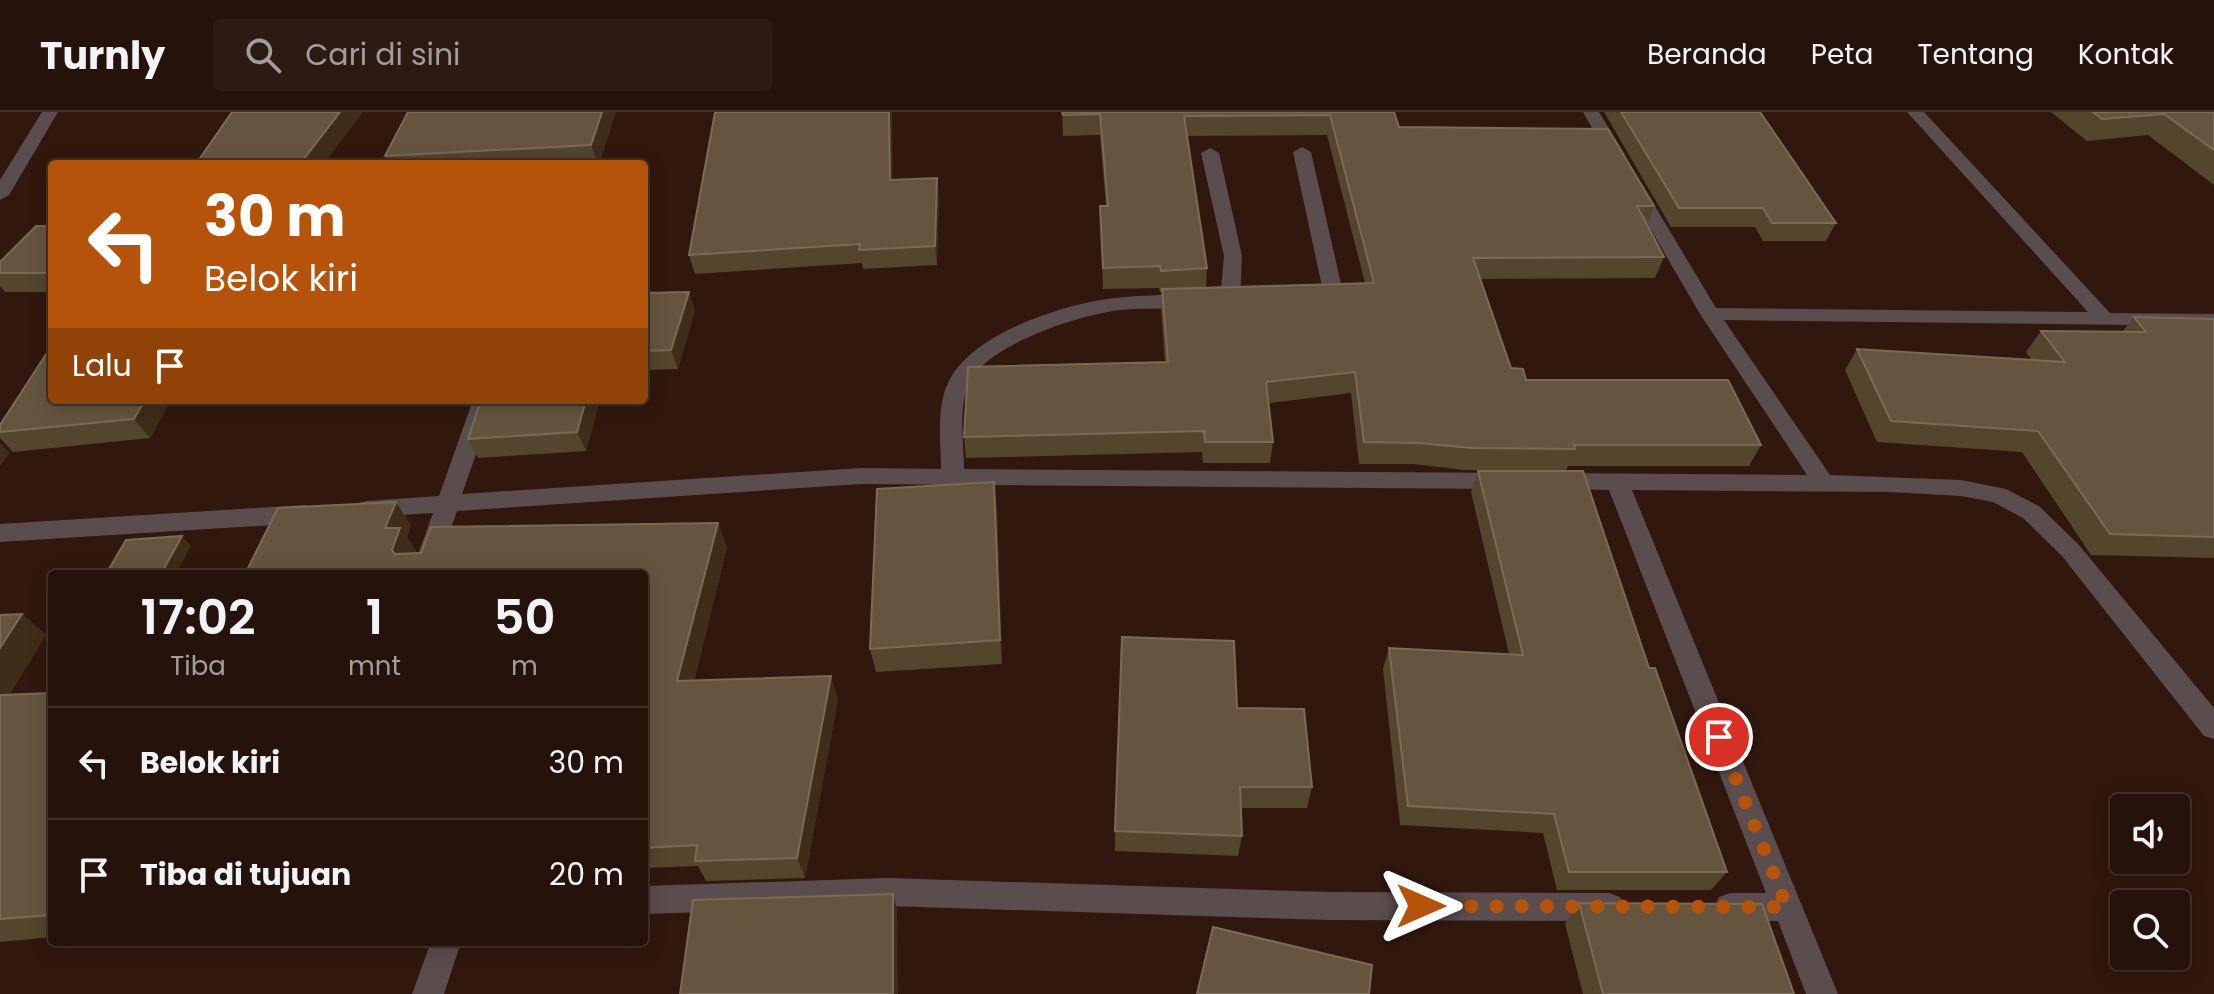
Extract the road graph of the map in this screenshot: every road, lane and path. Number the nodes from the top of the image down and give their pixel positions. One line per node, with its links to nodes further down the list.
1 (50, 112): 6 (street)
2 (1591, 112): 8 (street)
3 (1915, 112): 9 (street)
4 (1302, 152): 7 (street)
5 (1210, 153): 12 (street)
6 (0, 195)
7 (1289, 298)
8 (1710, 314): 9 (street); 14 (street)
9 (2106, 320): 10 (street)
10 (2214, 320)
11 (483, 404): 15 (street)
12 (952, 478): 13 (street); 15 (street)
13 (1617, 482): 14 (street); 22 (street)
14 (1825, 485): 18 (street)
15 (449, 504): 16 (street); 17 (street)
16 (0, 533)
17 (424, 570)
18 (2214, 728)
19 (648, 900): 20 (street)
20 (1645, 907)
21 (1708, 907): 22 (street)
22 (1787, 907): 25 (street)
23 (445, 946): 24 (street)
24 (428, 994)
25 (1822, 994)

